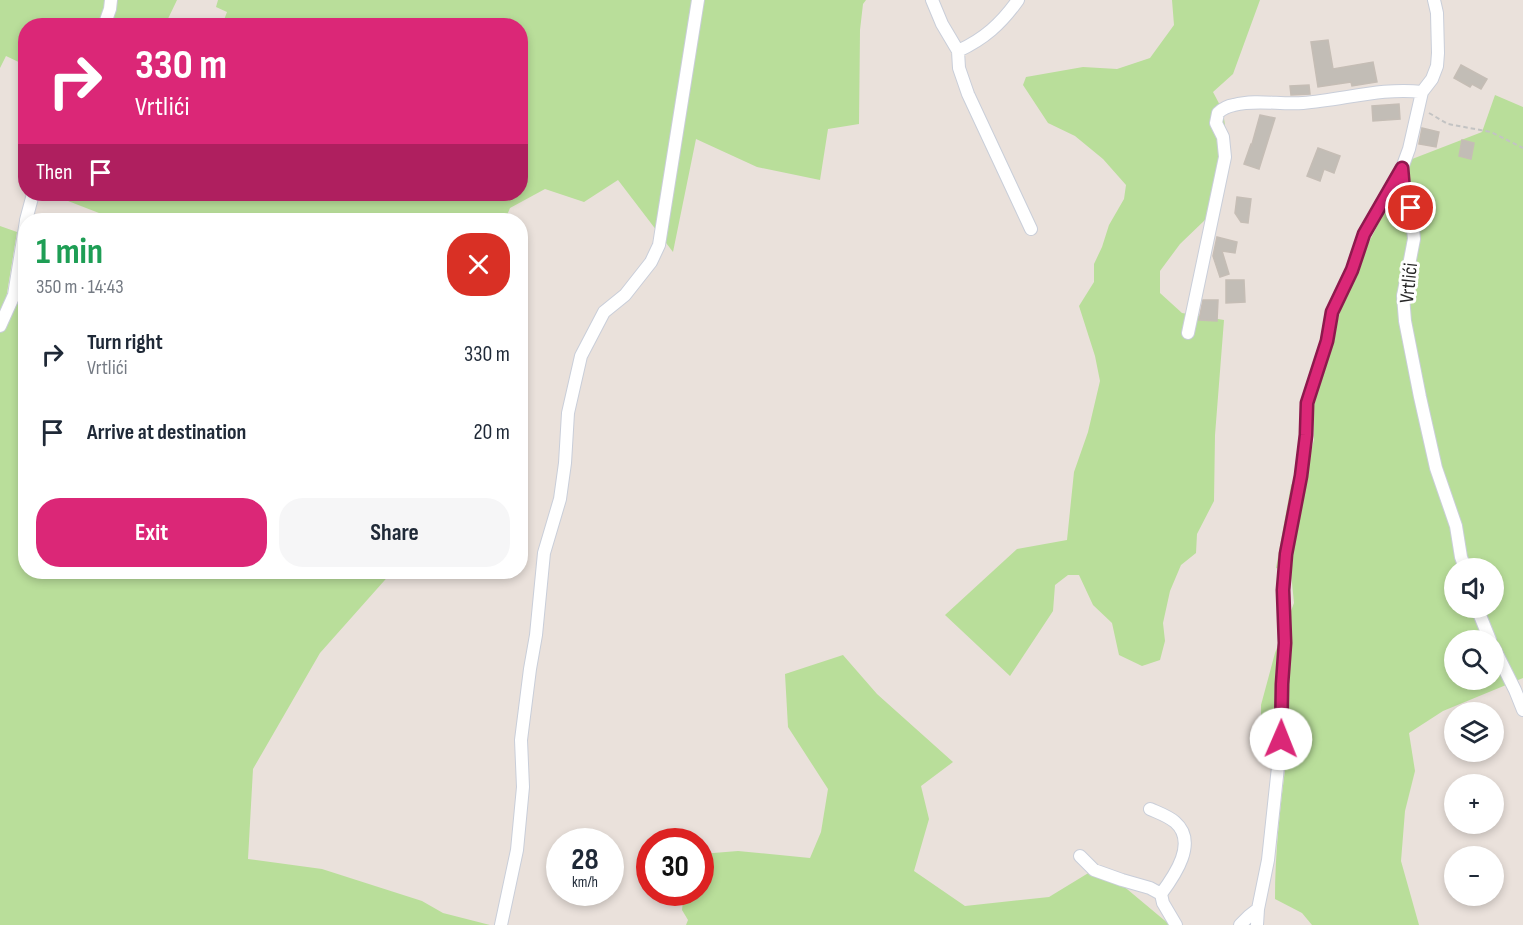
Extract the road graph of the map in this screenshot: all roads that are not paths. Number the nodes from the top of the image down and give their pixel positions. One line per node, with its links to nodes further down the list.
1 (111, 0): 6 (street)
2 (699, 0): 21 (street)
3 (932, 0): 7 (street)
4 (1018, 0): 7 (street)
5 (1434, 0): 8 (street, Vrtlići)
6 (107, 18)
7 (957, 51): 10 (street)
8 (1422, 92): 9 (street, Vrtlići); 13 (street)
9 (1402, 168): 14 (street, Vrtlići); 20 (street)
10 (1031, 229)
11 (18, 270): 12 (street)
12 (0, 326)
13 (1188, 333)
14 (1463, 558)
15 (1504, 668): 16 (street)
16 (1523, 710)
17 (1150, 808): 19 (street)
18 (1080, 856): 19 (street)
19 (1161, 894): 22 (street)
20 (1258, 909): 23 (street); 24 (street)
21 (501, 925)
22 (1176, 925)
23 (1240, 925)
24 (1257, 925)

